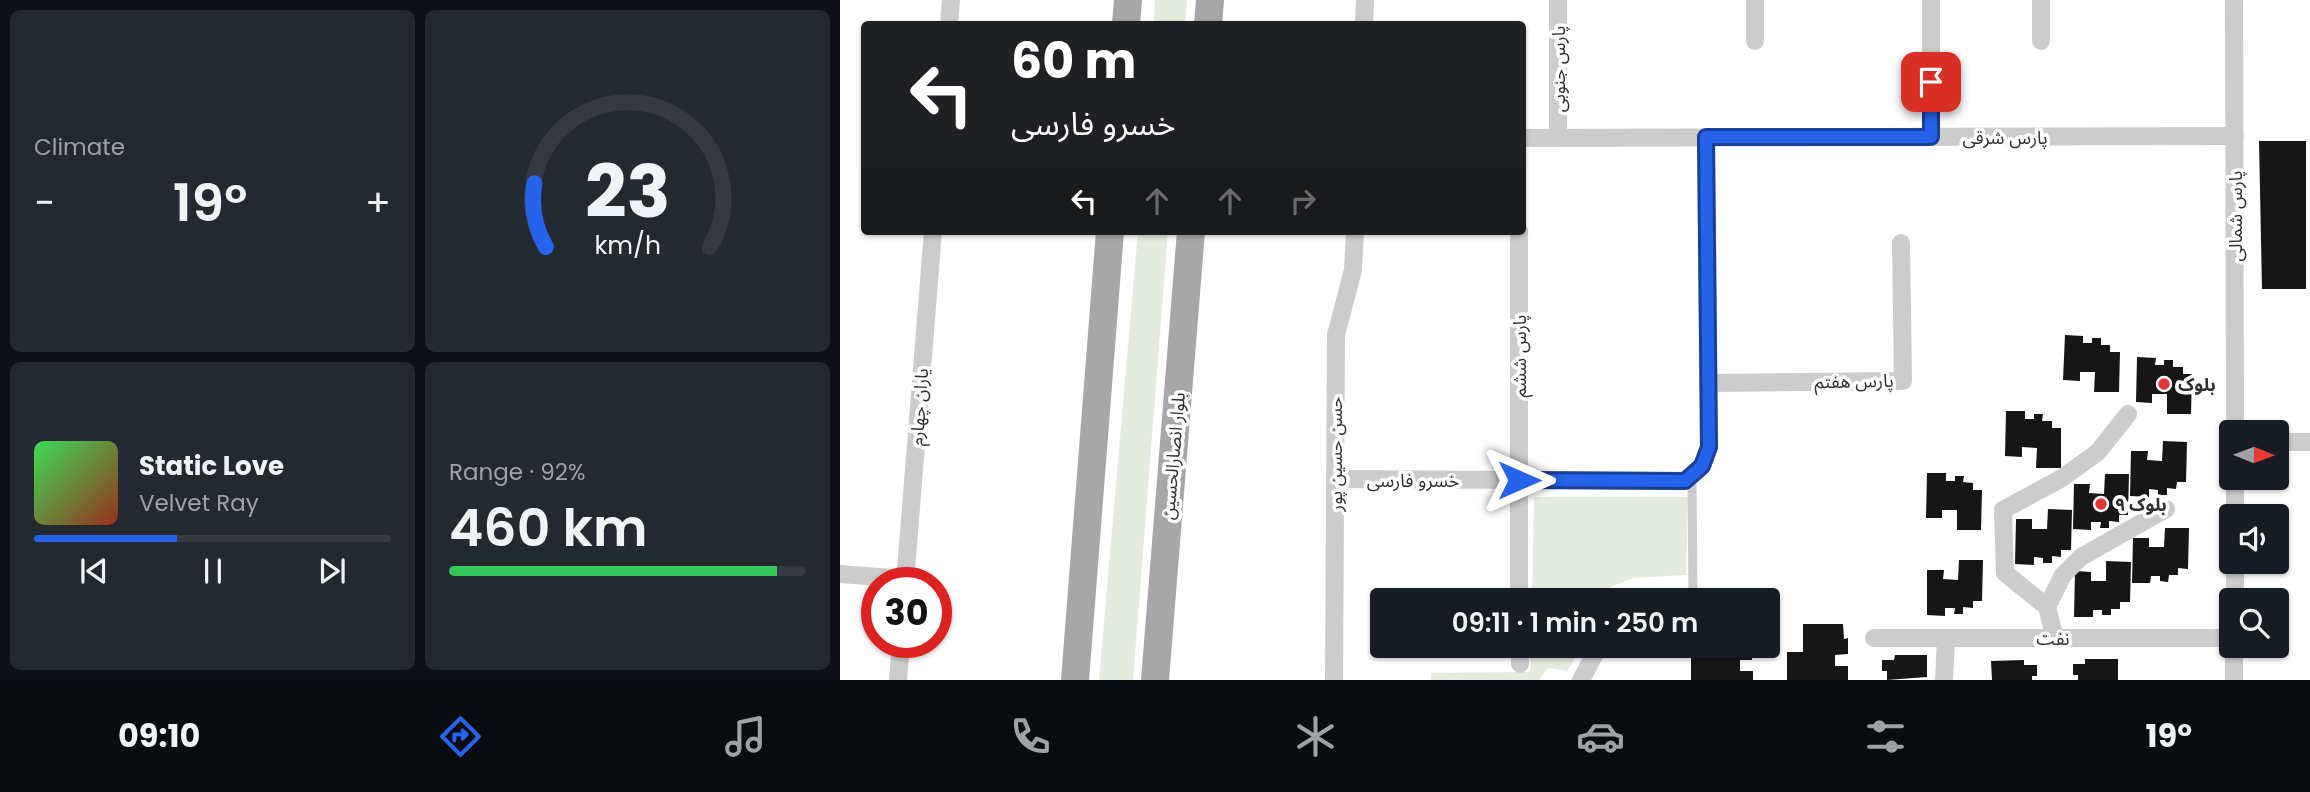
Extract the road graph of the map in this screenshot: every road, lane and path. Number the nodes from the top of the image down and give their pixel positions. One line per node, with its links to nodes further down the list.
1 (951, 0): 10 (street)
2 (1128, 0): 11 (main road)
3 (1210, 0): 12 (main road)
4 (1365, 0): 13 (street)
5 (1558, 0): 20 (street, پارس جنوبی)
6 (1755, 0): 14 (street)
7 (1931, 0): 18 (street)
8 (2041, 0): 15 (street)
9 (2234, 0): 16 (street, پارس شمالی)
10 (949, 21)
11 (1126, 21)
12 (1208, 21)
13 (1364, 21)
14 (1755, 41)
15 (2041, 41)
16 (2235, 136): 18 (street, پارس شرقی); 29 (street, پارس شمالی)
17 (1706, 137): 18 (street, پارس شرقی); 20 (street, پارس شرقی); 27 (street)
18 (1931, 137)
19 (1526, 138): 20 (street, پارس شرقی)
20 (1558, 138)
21 (933, 235): 36 (street, یاران چهارم)
22 (1110, 235): 50 (main road)
23 (1191, 235): 51 (main road, بلوار انصارالحسین)
24 (1355, 235): 33 (street, حسن حسین پور)
25 (1519, 235): 34 (street, پارس ششم)
26 (1901, 243): 27 (street, پارس هفتم)
27 (1708, 383): 32 (street)
28 (2128, 414): 41 (street)
29 (2235, 420)
30 (2289, 442): 31 (street)
31 (2310, 442)
32 (1692, 474): 34 (street, خسرو فارسی); 40 (lane)
33 (1335, 479): 34 (street, خسرو فارسی); 52 (street, حسن حسین پور)
34 (1519, 480): 39 (street, پارس ششم)
35 (2166, 509): 41 (street)
36 (906, 567)
37 (840, 574): 38 (street)
38 (861, 576)
39 (1520, 588)
40 (1693, 588)
41 (2048, 607): 44 (street)
42 (1874, 638): 43 (street, نفت)
43 (1946, 638): 44 (street, نفت); 54 (street)
44 (2056, 638): 45 (street, نفت)
45 (2219, 638)
46 (900, 658): 49 (street)
47 (1593, 658): 53 (street)
48 (2235, 658): 55 (street)
49 (898, 680)
50 (1075, 680)
51 (1155, 680)
52 (1334, 680)
53 (1581, 680)
54 (1944, 680)
55 (2234, 680)

